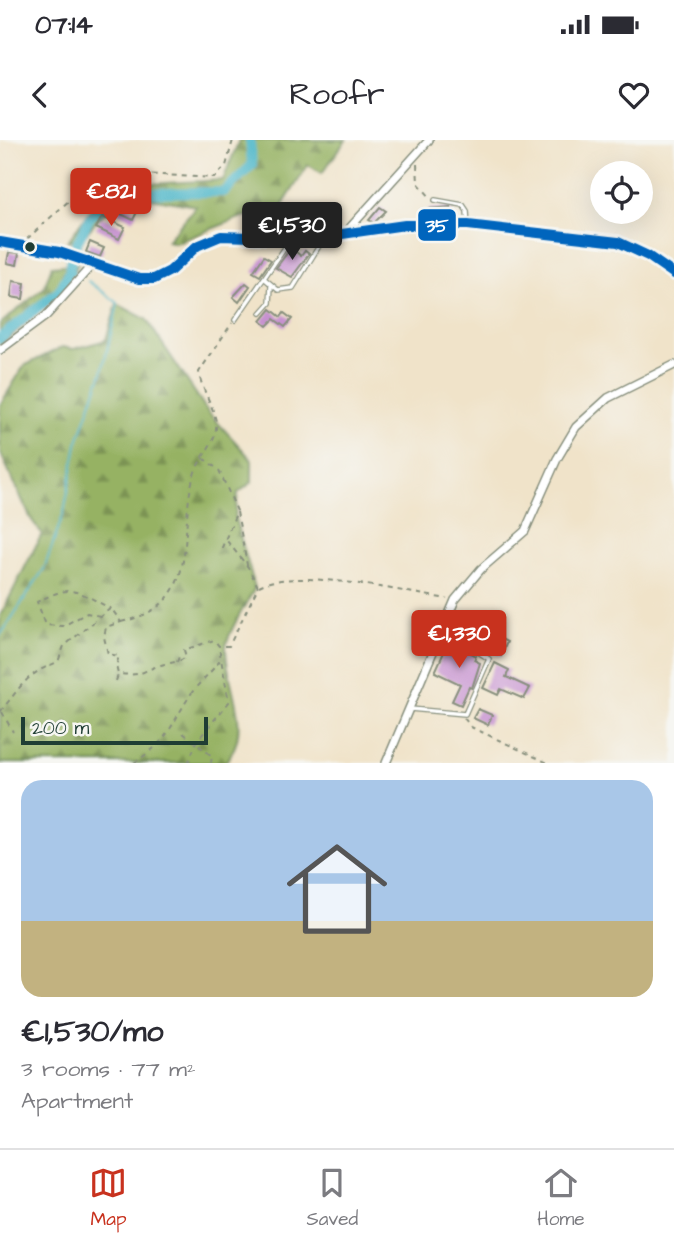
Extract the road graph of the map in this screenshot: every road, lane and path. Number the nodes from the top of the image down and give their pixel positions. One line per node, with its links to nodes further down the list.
1 (233, 140): 10 (path)
2 (429, 140): 3 (street)
3 (417, 156): 4 (path); 6 (street)
4 (435, 200): 5 (lane)
5 (468, 225): 6 (street); 12 (street)
6 (345, 233): 7 (street)
7 (324, 238): 8 (street); 14 (lane)
8 (291, 239): 11 (street); 13 (lane)
9 (0, 242): 10 (street)
10 (24, 246): 11 (street)
11 (93, 264): 17 (street)
12 (674, 274)
13 (265, 279): 14 (lane); 16 (lane)
14 (271, 286): 15 (lane)
15 (261, 313)
16 (235, 320): 19 (path)
17 (0, 350)
18 (674, 365): 25 (street)
19 (202, 458): 20 (path); 29 (path)
20 (237, 511): 21 (path); 23 (path)
21 (227, 541): 22 (path); 23 (path)
22 (221, 550)
23 (248, 567): 24 (path)
24 (258, 587): 25 (path); 32 (path)
25 (455, 600): 27 (street)
26 (111, 608): 28 (path); 28 (path); 29 (path)
27 (450, 612): 30 (lane); 31 (street)
28 (101, 617): 39 (path)
29 (121, 622): 36 (path)
30 (475, 626)
31 (442, 628): 38 (street); 40 (lane)
32 (219, 646): 34 (path); 35 (path)
33 (180, 654): 35 (path)
34 (221, 659): 43 (path); 44 (path)
35 (177, 663): 36 (path)
36 (118, 674): 37 (path)
37 (116, 681)
38 (410, 709): 40 (lane); 47 (street)
39 (1, 711): 41 (path)
40 (463, 714): 48 (path)
41 (13, 732)
42 (183, 733): 43 (path)
43 (197, 741): 45 (path); 46 (path)
44 (134, 763)
45 (188, 763)
46 (211, 763)
47 (386, 763)
48 (548, 763)

